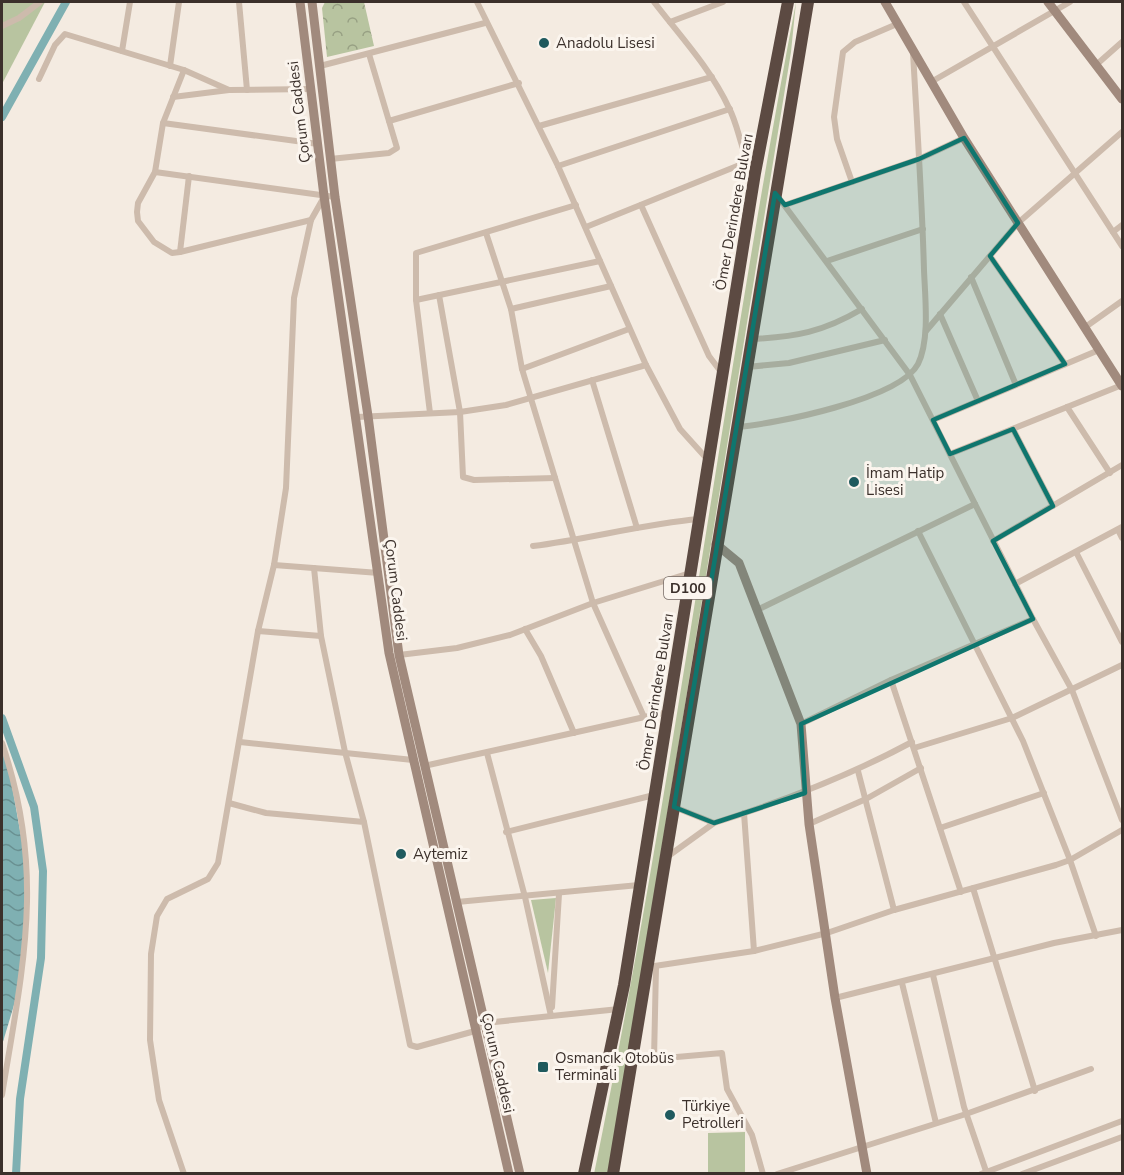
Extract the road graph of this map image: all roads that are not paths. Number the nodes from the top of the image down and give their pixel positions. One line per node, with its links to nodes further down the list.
1 (40, 2): 20 (street)
2 (130, 2): 23 (street)
3 (179, 2): 27 (street)
4 (239, 2): 36 (street)
5 (300, 2): 34 (main road, Çorum Caddesi)
6 (312, 2): 28 (main road, Çorum Caddesi)
7 (477, 2): 18 (street)
8 (654, 2): 17 (street)
9 (723, 2): 17 (street)
10 (788, 2): 51 (highway, Ömer Derindere Bulvarı / D100)
11 (808, 2): 55 (highway, D100)
12 (885, 2): 19 (main road)
13 (964, 2): 22 (street)
14 (1048, 2): 16 (main road)
15 (1070, 2): 16 (street)
16 (1055, 12): 22 (street); 26 (main road)
17 (670, 22): 30 (street)
18 (486, 23): 25 (street); 33 (street)
19 (897, 24): 24 (main road); 54 (street)
20 (2, 26)
21 (1122, 42): 26 (street)
22 (993, 46): 32 (street); 52 (street)
23 (122, 51): 27 (street); 31 (street)
24 (913, 52): 32 (main road); 47 (street)
25 (369, 54): 28 (street); 40 (street)
26 (1096, 65): 38 (main road)
27 (170, 66): 29 (street)
28 (320, 66): 46 (main road, Çorum Caddesi)
29 (184, 70): 35 (street); 37 (street)
30 (712, 77): 39 (street); 42 (street)
31 (39, 79)
32 (931, 82): 44 (main road)
33 (519, 83): 40 (street); 42 (street)
34 (311, 89): 36 (street); 45 (main road, Çorum Caddesi)
35 (229, 90): 36 (street); 37 (street)
36 (247, 90)
37 (174, 97): 41 (street)
38 (1122, 99)
39 (730, 109): 48 (street); 49 (street)
40 (389, 121): 46 (street)
41 (163, 123): 45 (street); 50 (street)
42 (539, 126): 49 (street)
43 (1122, 132): 52 (street)
44 (964, 138): 47 (street); 62 (main road)
45 (318, 144): 56 (main road, Çorum Caddesi)
46 (330, 159): 57 (main road, Çorum Caddesi)
47 (919, 159): 54 (street); 65 (street)
48 (747, 162): 51 (street); 59 (street)
49 (558, 166): 58 (street)
50 (155, 172): 53 (street); 69 (street)
51 (755, 173): 92 (highway, Ömer Derindere Bulvarı / D100)
52 (1075, 174): 62 (street); 66 (street)
53 (189, 176): 56 (street); 69 (street)
54 (852, 182): 60 (street)
55 (775, 193): 60 (street); 85 (highway, D100)
56 (324, 196): 57 (street); 61 (street); 103 (main road, Çorum Caddesi)
57 (335, 197): 102 (main road, Çorum Caddesi)
58 (576, 205): 64 (street); 67 (street)
59 (641, 205): 64 (street); 92 (street)
60 (785, 205): 72 (street)
61 (311, 220): 69 (street); 124 (street)
62 (1018, 222): 70 (street); 82 (main road)
63 (1122, 225): 66 (street)
64 (586, 227): 71 (street)
65 (923, 229): 72 (street); 84 (street)
66 (1113, 232): 68 (street)
67 (486, 233): 74 (street); 77 (street)
68 (1122, 246)
69 (180, 252)
70 (990, 256): 73 (street); 88 (street)
71 (600, 261): 74 (street); 75 (street)
72 (827, 261): 80 (street)
73 (971, 277): 81 (street); 96 (street)
74 (503, 283): 76 (street); 79 (street)
75 (611, 286): 79 (street); 83 (street)
76 (439, 295): 77 (street); 100 (street)
77 (416, 300): 101 (street)
78 (1122, 302): 82 (street)
79 (511, 309): 91 (street)
80 (862, 309): 85 (street); 86 (street)
81 (940, 314): 84 (street); 98 (street)
82 (1084, 328): 87 (main road)
83 (629, 329): 89 (street); 91 (street)
84 (926, 331): 93 (street)
85 (751, 339): 90 (highway, D100)
86 (885, 340): 90 (street); 93 (street)
87 (1099, 350): 88 (street); 95 (main road)
88 (1065, 364): 96 (street)
89 (645, 365): 94 (street); 108 (street)
90 (746, 367): 105 (highway, D100)
91 (522, 369): 97 (street)
92 (722, 374): 108 (highway, Ömer Derindere Bulvarı / D100)
93 (910, 375): 104 (street); 105 (street)
94 (592, 381): 97 (street); 115 (street)
95 (1121, 381): 99 (street)
96 (1016, 385): 98 (street)
97 (531, 398): 100 (street); 111 (street)
98 (978, 401): 104 (street)
99 (1067, 407): 106 (street); 110 (street)
100 (460, 411): 101 (street); 111 (street)
101 (430, 413): 102 (street)
102 (368, 416): 103 (street); 137 (main road, Çorum Caddesi)
103 (357, 417): 127 (main road, Çorum Caddesi)
104 (933, 420): 107 (street)
105 (737, 427): 121 (highway, D100)
106 (1012, 429): 107 (street); 113 (street)
107 (950, 454): 112 (street)
108 (708, 461): 114 (highway, Ömer Derindere Bulvarı / D100)
109 (1122, 465): 110 (street)
110 (1110, 473): 113 (street)
111 (555, 478): 119 (street)
112 (975, 504): 117 (street); 120 (street)
113 (1053, 506): 120 (street)
114 (699, 519): 115 (street); 126 (highway, Ömer Derindere Bulvarı / D100)
115 (637, 528): 119 (street)
116 (1120, 528): 118 (street); 123 (street)
117 (918, 531): 130 (street); 136 (street)
118 (1122, 538)
119 (574, 541): 122 (street); 129 (street)
120 (993, 541): 128 (street)
121 (716, 544): 130 (main road); 160 (highway, D100)
122 (533, 546)
123 (1076, 552): 128 (street); 135 (street)
124 (274, 565): 125 (street); 133 (street)
125 (314, 568): 127 (street); 134 (street)
126 (690, 572): 129 (street); 141 (highway, Ömer Derindere Bulvarı / D100)
127 (379, 573): 151 (main road, Çorum Caddesi)
128 (1015, 584): 131 (street)
129 (593, 603): 132 (street); 142 (street)
130 (759, 609): 144 (main road)
131 (1033, 619): 136 (street); 140 (street)
132 (525, 629): 137 (street); 145 (street)
133 (258, 631): 134 (street); 146 (street)
134 (321, 636): 149 (street)
135 (1122, 642)
136 (975, 644): 139 (street); 143 (street)
137 (399, 655): 152 (main road, Çorum Caddesi)
138 (1122, 665): 140 (street)
139 (891, 680): 144 (street); 148 (street)
140 (1072, 690): 143 (street); 162 (street)
141 (668, 712): 142 (street); 157 (highway, Ömer Derindere Bulvarı / D100)
142 (644, 717): 145 (street)
143 (1012, 718): 148 (street); 156 (street)
144 (801, 724): 155 (main road)
145 (574, 734): 150 (street)
146 (240, 742): 149 (street); 159 (street)
147 (2, 743): 193 (street)
148 (913, 745): 153 (street); 154 (street)
149 (345, 752): 151 (street); 163 (street)
150 (487, 753): 152 (street); 168 (street)
151 (413, 760): 190 (main road, Çorum Caddesi)
152 (424, 766): 176 (main road, Çorum Caddesi)
153 (921, 768): 158 (street); 166 (street)
154 (858, 771): 155 (street); 158 (street)
155 (805, 793): 161 (street); 165 (main road)
156 (1044, 794): 166 (street); 170 (street)
157 (654, 795): 168 (street); 171 (highway, Ömer Derindere Bulvarı / D100)
158 (866, 799): 165 (street); 177 (street)
159 (229, 803): 163 (street); 199 (street)
160 (674, 807): 164 (street); 169 (highway, D100)
161 (744, 813): 164 (street); 181 (street)
162 (1122, 820)
163 (364, 822): 190 (street)
164 (714, 823): 169 (street)
165 (809, 825): 179 (main road)
166 (940, 828): 173 (street)
167 (1122, 830): 170 (street)
168 (506, 832): 175 (street)
169 (666, 857): 183 (highway, D100)
170 (1070, 860): 172 (street); 180 (street)
171 (639, 885): 174 (street); 187 (highway, Ömer Derindere Bulvarı / D100)
172 (973, 888): 173 (street); 182 (street)
173 (961, 892): 177 (street)
174 (559, 894): 175 (street); 188 (street)
175 (525, 897): 176 (street); 188 (street)
176 (457, 902): 189 (main road, Çorum Caddesi)
177 (894, 910): 179 (street)
178 (1122, 930): 180 (street)
179 (826, 933): 181 (street); 186 (main road)
180 (1096, 936): 182 (street)
181 (754, 951): 183 (street)
182 (996, 958): 184 (street); 192 (street)
183 (651, 967): 203 (highway, D100); 204 (street)
184 (933, 975): 185 (street); 194 (street)
185 (902, 982): 186 (street); 196 (street)
186 (835, 998): 198 (main road)
187 (619, 1009): 188 (street); 202 (highway, Ömer Derindere Bulvarı / D100)
188 (551, 1016): 189 (street)
189 (485, 1023): 190 (street); 201 (main road, Çorum Caddesi)
190 (475, 1031): 200 (main road, Çorum Caddesi)
191 (1090, 1069): 192 (street)
192 (1035, 1091): 194 (street)
193 (2, 1095)
194 (966, 1114): 196 (street); 207 (street)
195 (1122, 1121): 207 (street)
196 (936, 1123): 198 (street)
197 (1122, 1137): 208 (street)
198 (862, 1149): 205 (street); 206 (main road)
199 (184, 1173)
200 (509, 1173)
201 (520, 1173)
202 (584, 1173)
203 (614, 1173)
204 (763, 1173)
205 (777, 1173)
206 (867, 1173)
207 (985, 1173)
208 (1022, 1173)

